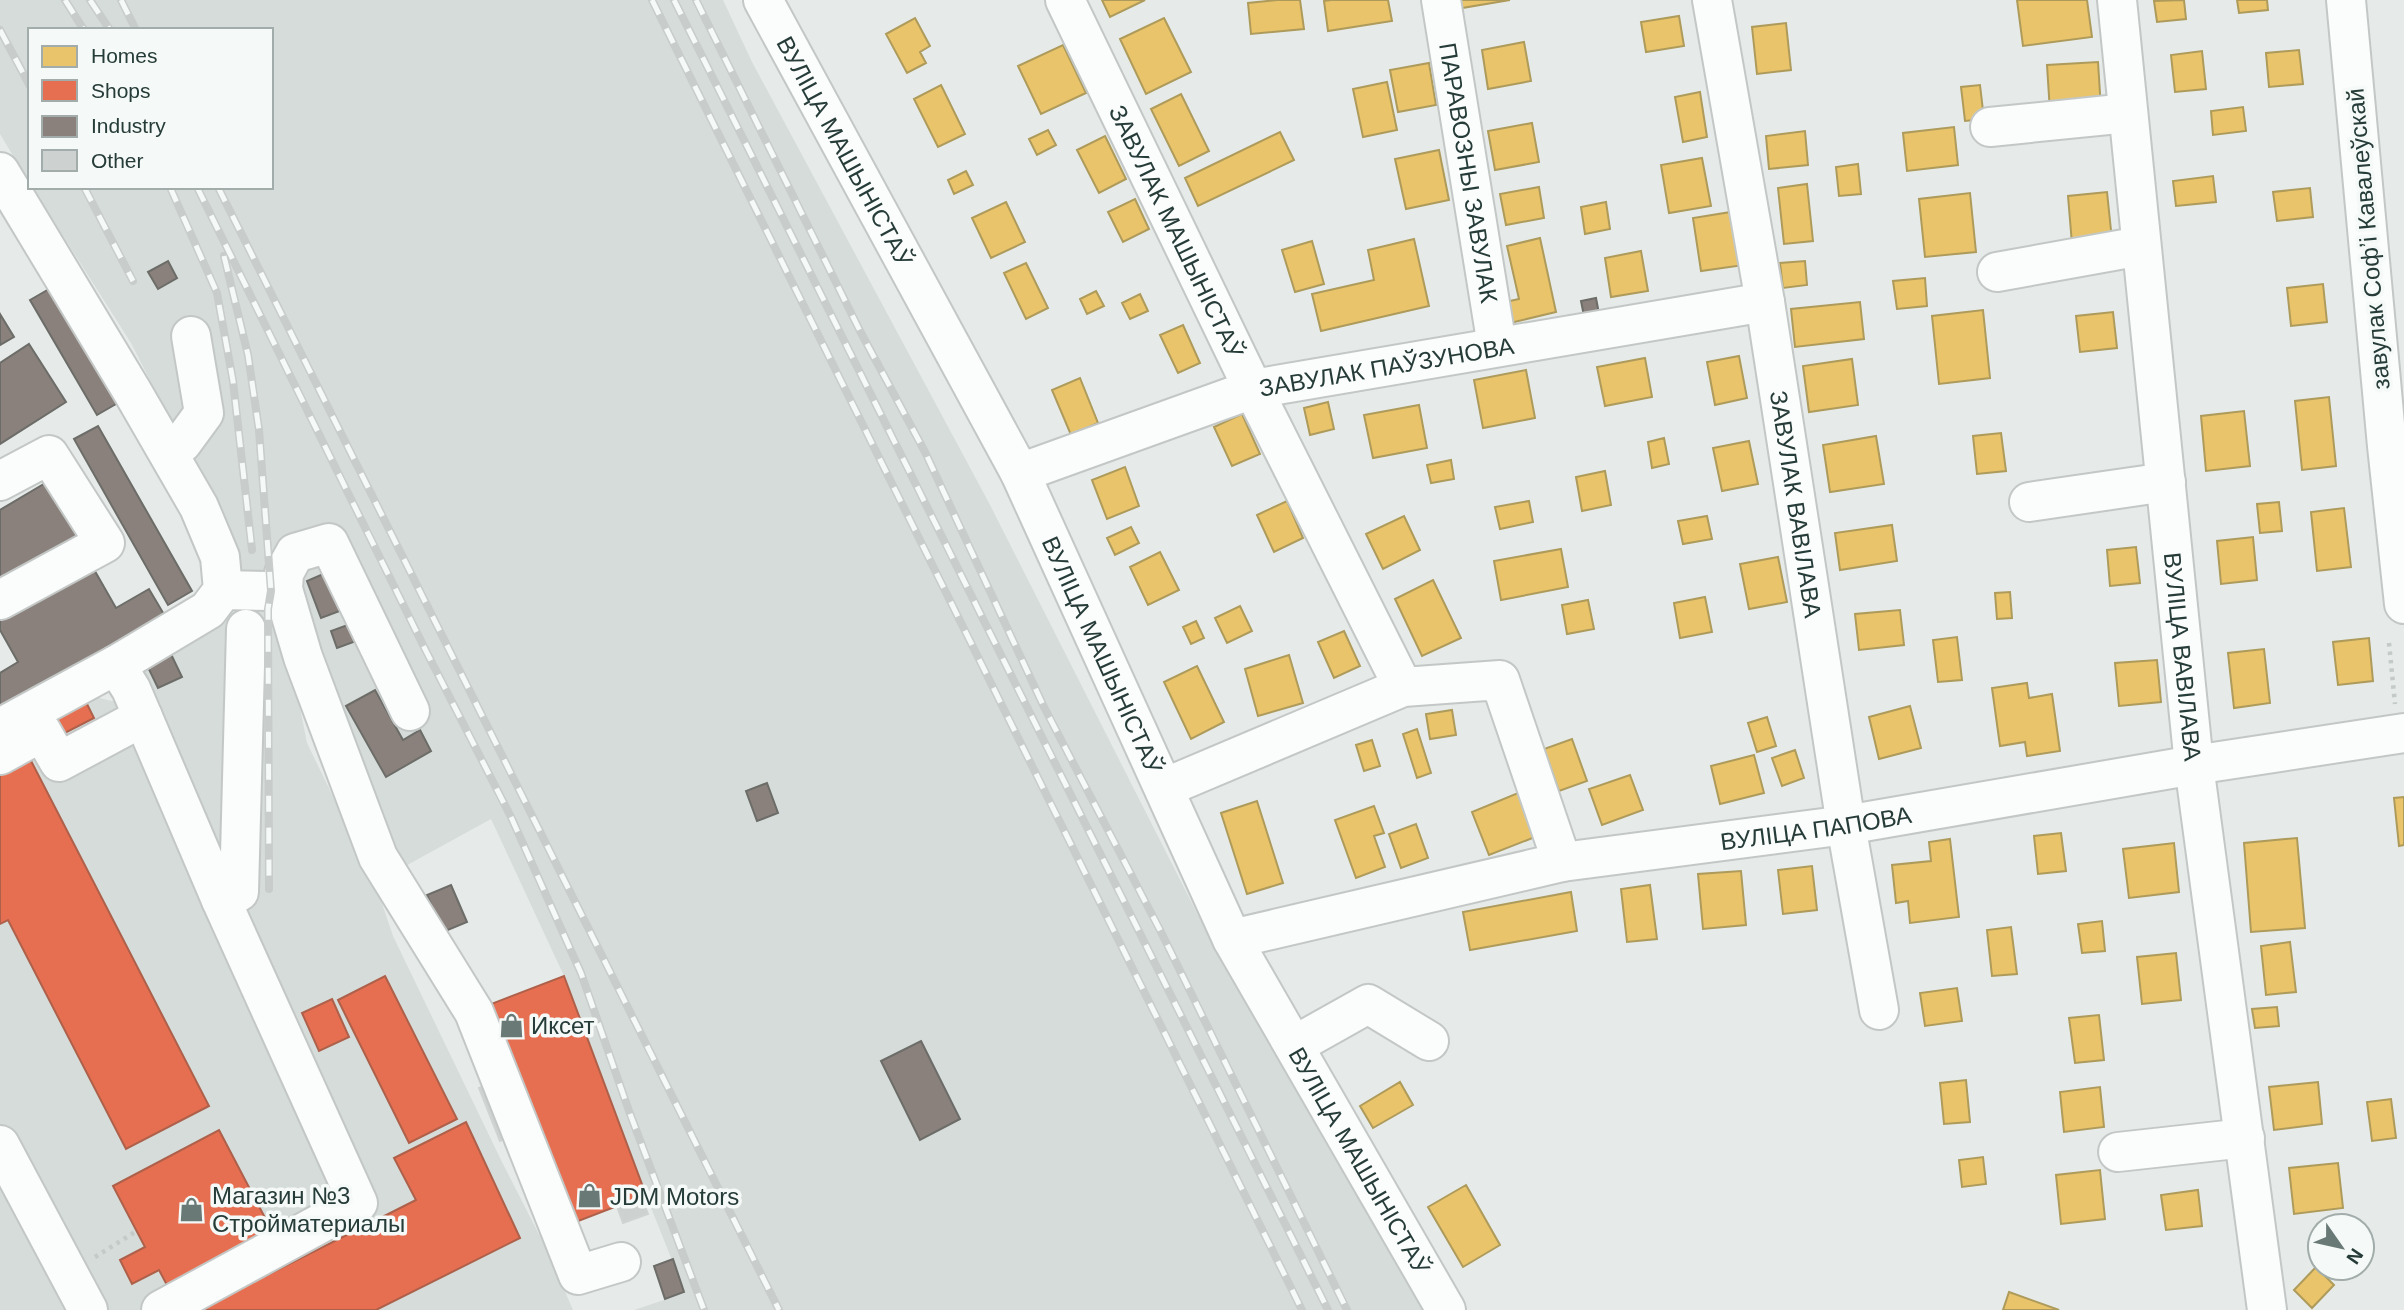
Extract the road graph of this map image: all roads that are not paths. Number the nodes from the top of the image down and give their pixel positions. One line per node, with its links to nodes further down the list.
1 (763, 0): 18 (street, ВУЛІЦА МАШЫНІСТАЎ)
2 (1065, 0): 15 (street, ЗАВУЛАК МАШЫНІСТАЎ)
3 (1441, 0): 14 (street, ПАРАВОЗНЫ ЗАВУЛАК)
4 (1712, 0): 12 (street, ЗАВУЛАК ВАВІЛАВА)
5 (2116, 0): 7 (street, ВУЛІЦА ВАВІЛАВА)
6 (2346, 0): 16 (street, завулак Софʼі Кавалеўскай)
7 (2128, 113): 8 (street); 10 (street, ВУЛІЦА ВАВІЛАВА)
8 (1990, 127)
9 (0, 172): 17 (street)
10 (2141, 246): 11 (street); 20 (street, ВУЛІЦА ВАВІЛАВА)
11 (1997, 272)
12 (1765, 302): 14 (street, ЗАВУЛАК ПАЎЗУНОВА); 36 (street, ЗАВУЛАК ВАВІЛАВА)
13 (191, 336): 17 (street)
14 (1497, 346): 15 (street, ЗАВУЛАК ПАЎЗУНОВА)
15 (1253, 389): 18 (street, ЗАВУЛАК ПАЎЗУНОВА); 28 (street, ЗАВУЛАК МАШЫНІСТАЎ)
16 (2395, 445): 25 (street, завулак Софʼі Кавалеўскай)
17 (168, 452): 23 (street)
18 (1020, 472): 35 (street, ВУЛІЦА МАШЫНІСТАЎ)
19 (0, 481): 24 (street)
20 (2165, 482): 21 (street); 34 (street, ВУЛІЦА ВАВІЛАВА)
21 (2029, 502)
22 (283, 589): 23 (street); 29 (street); 46 (street)
23 (223, 590): 27 (street)
24 (0, 600)
25 (2404, 604)
26 (246, 629): 38 (street)
27 (116, 664): 30 (street); 31 (street)
28 (1403, 687): 35 (street); 37 (street)
29 (410, 711)
30 (143, 718): 33 (street); 38 (street)
31 (0, 728)
32 (2404, 733): 34 (street, ВУЛІЦА ПАПОВА)
33 (0, 755)
34 (2194, 765): 36 (street, ВУЛІЦА ПАПОВА); 43 (street, ВУЛІЦА ВАВІЛАВА)
35 (1164, 788): 39 (street, ВУЛІЦА МАШЫНІСТАЎ)
36 (1846, 825): 37 (street, ВУЛІЦА ПАПОВА); 40 (street, ЗАВУЛАК ВАВІЛАВА)
37 (1562, 862): 39 (street, ВУЛІЦА ПАПОВА)
38 (221, 900): 48 (street)
39 (1232, 939): 42 (street, ВУЛІЦА МАШЫНІСТАЎ)
40 (1879, 1010)
41 (1429, 1041): 42 (street)
42 (1295, 1045): 49 (street, ВУЛІЦА МАШЫНІСТАЎ)
43 (2245, 1138): 45 (street); 50 (street, ВУЛІЦА ВАВІЛАВА)
44 (0, 1145): 47 (street)
45 (2118, 1152)
46 (621, 1262)
47 (88, 1310)
48 (161, 1310)
49 (1446, 1310)
50 (2267, 1310)

